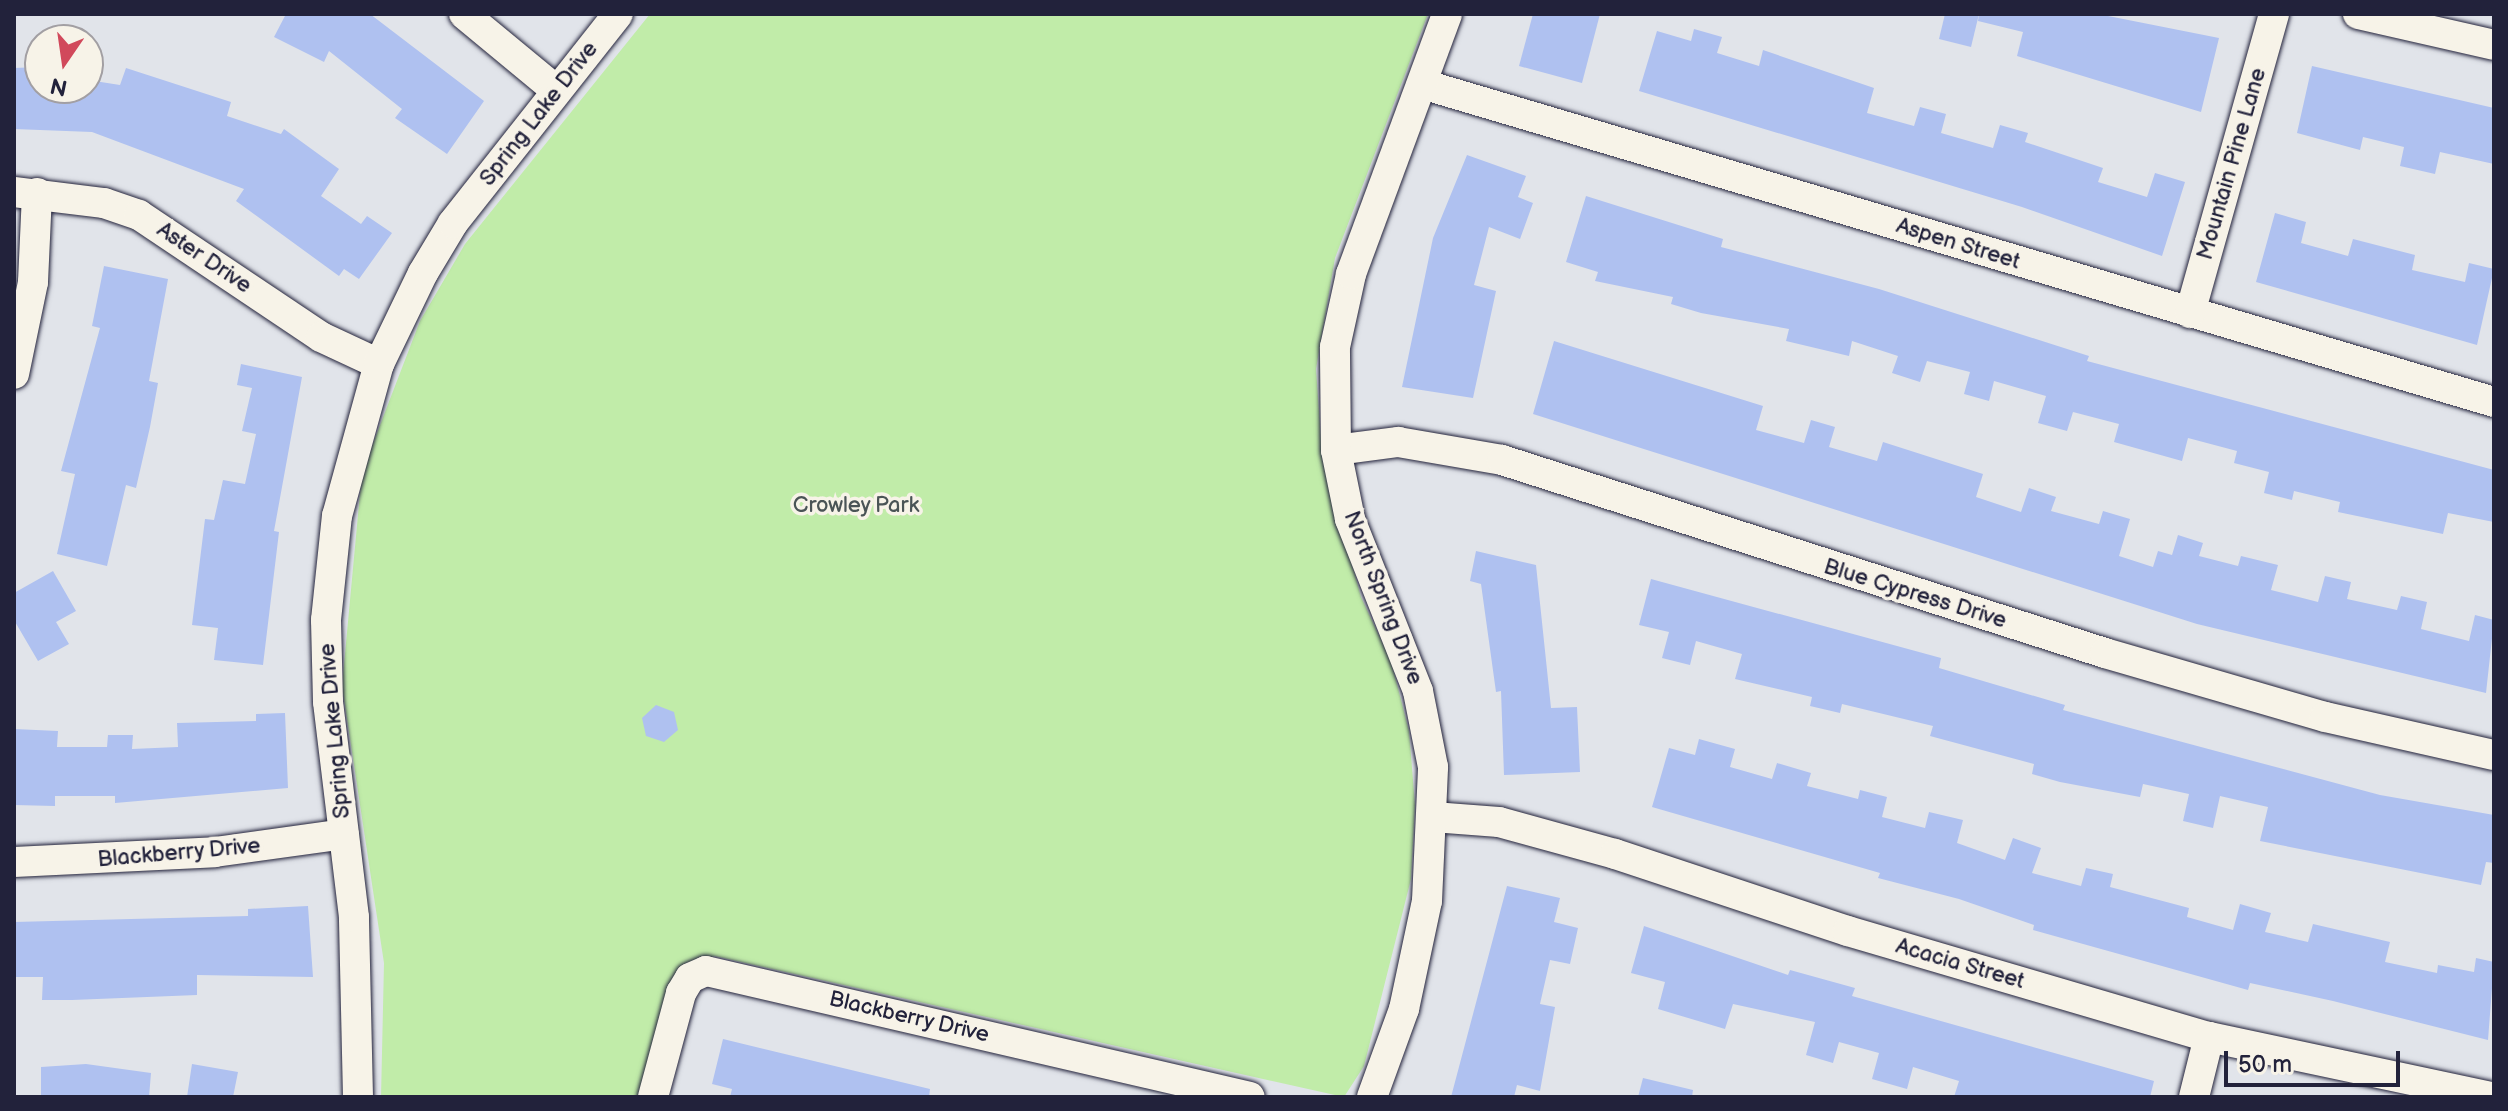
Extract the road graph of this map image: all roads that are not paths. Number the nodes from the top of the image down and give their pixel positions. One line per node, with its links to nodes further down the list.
1 (464, 14): 8 (street)
2 (618, 14): 8 (street, Spring Lake Drive)
3 (1447, 14): 7 (street, North Spring Drive)
4 (2274, 14): 10 (street, Mountain Pine Lane)
5 (2358, 14): 6 (street)
6 (2494, 45)
7 (1422, 84): 10 (street, Aspen Street); 14 (street, North Spring Drive)
8 (556, 90): 11 (street, Spring Lake Drive)
9 (26, 193): 11 (street, Aster Drive); 12 (street)
10 (2190, 313): 13 (street, Aspen Street)
11 (379, 364): 17 (street, Spring Lake Drive)
12 (14, 374)
13 (2494, 402)
14 (1336, 450): 15 (street, Blue Cypress Drive); 16 (street, North Spring Drive)
15 (2494, 755)
16 (1433, 817): 19 (street, Acacia Street); 23 (street, North Spring Drive)
17 (344, 834): 18 (street, Blackberry Drive); 20 (street, Spring Lake Drive)
18 (14, 862)
19 (2209, 1037): 24 (street); 25 (street, Acacia Street)
20 (358, 1097)
21 (653, 1097): 22 (street, Blackberry Drive)
22 (1250, 1097)
23 (1372, 1097)
24 (2194, 1097)
25 (2491, 1097)

